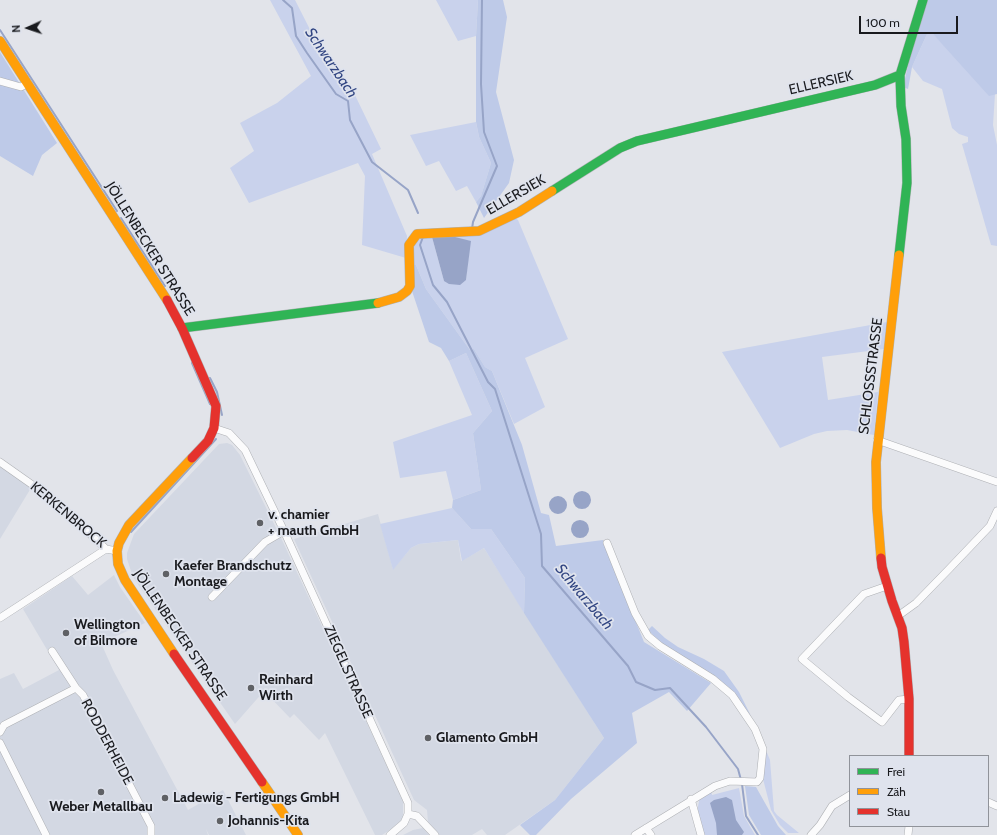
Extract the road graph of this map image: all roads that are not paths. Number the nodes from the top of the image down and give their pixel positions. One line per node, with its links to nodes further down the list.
1 (923, 0): 3 (street, SCHLOSSSTRASSE)
2 (0, 41): 5 (street, JÖLLENBECKER STRASSE)
3 (900, 76): 6 (street, ELLERSIEK); 8 (street, SCHLOSSSTRASSE)
4 (0, 81): 5 (street)
5 (28, 83): 6 (street, JÖLLENBECKER STRASSE)
6 (182, 328): 7 (street, JÖLLENBECKER STRASSE)
7 (214, 428): 12 (street, ZIEGELSTRASSE); 15 (street, JÖLLENBECKER STRASSE)
8 (877, 440): 10 (street); 16 (street, SCHLOSSSTRASSE)
9 (0, 462): 14 (street, KERKENBROCK)
10 (997, 482)
11 (997, 511): 18 (street)
12 (284, 531): 17 (street); 28 (street, ZIEGELSTRASSE)
13 (607, 542): 27 (street)
14 (106, 549): 15 (street, KERKENBROCK); 19 (street)
15 (117, 552): 33 (street, JÖLLENBECKER STRASSE)
16 (887, 586): 18 (street, SCHLOSSSTRASSE); 22 (street)
17 (212, 597)
18 (898, 616): 22 (street, SCHLOSSSTRASSE)
19 (0, 618)
20 (52, 651): 21 (street)
21 (76, 688): 23 (street, RODDERHEIDE); 31 (street, RODDERHEIDE)
22 (909, 699): 25 (street, SCHLOSSSTRASSE)
23 (0, 732)
24 (0, 743): 30 (street)
25 (910, 755)
26 (849, 796): 39 (street)
27 (691, 799): 29 (street); 38 (street)
28 (408, 814): 34 (street); 35 (street)
29 (646, 828): 36 (street); 37 (street)
30 (46, 835)
31 (152, 835): 32 (street, RODDERHEIDE)
32 (159, 835)
33 (298, 835)
34 (390, 835)
35 (435, 835)
36 (636, 835)
37 (651, 835)
38 (701, 835)
39 (811, 835)

